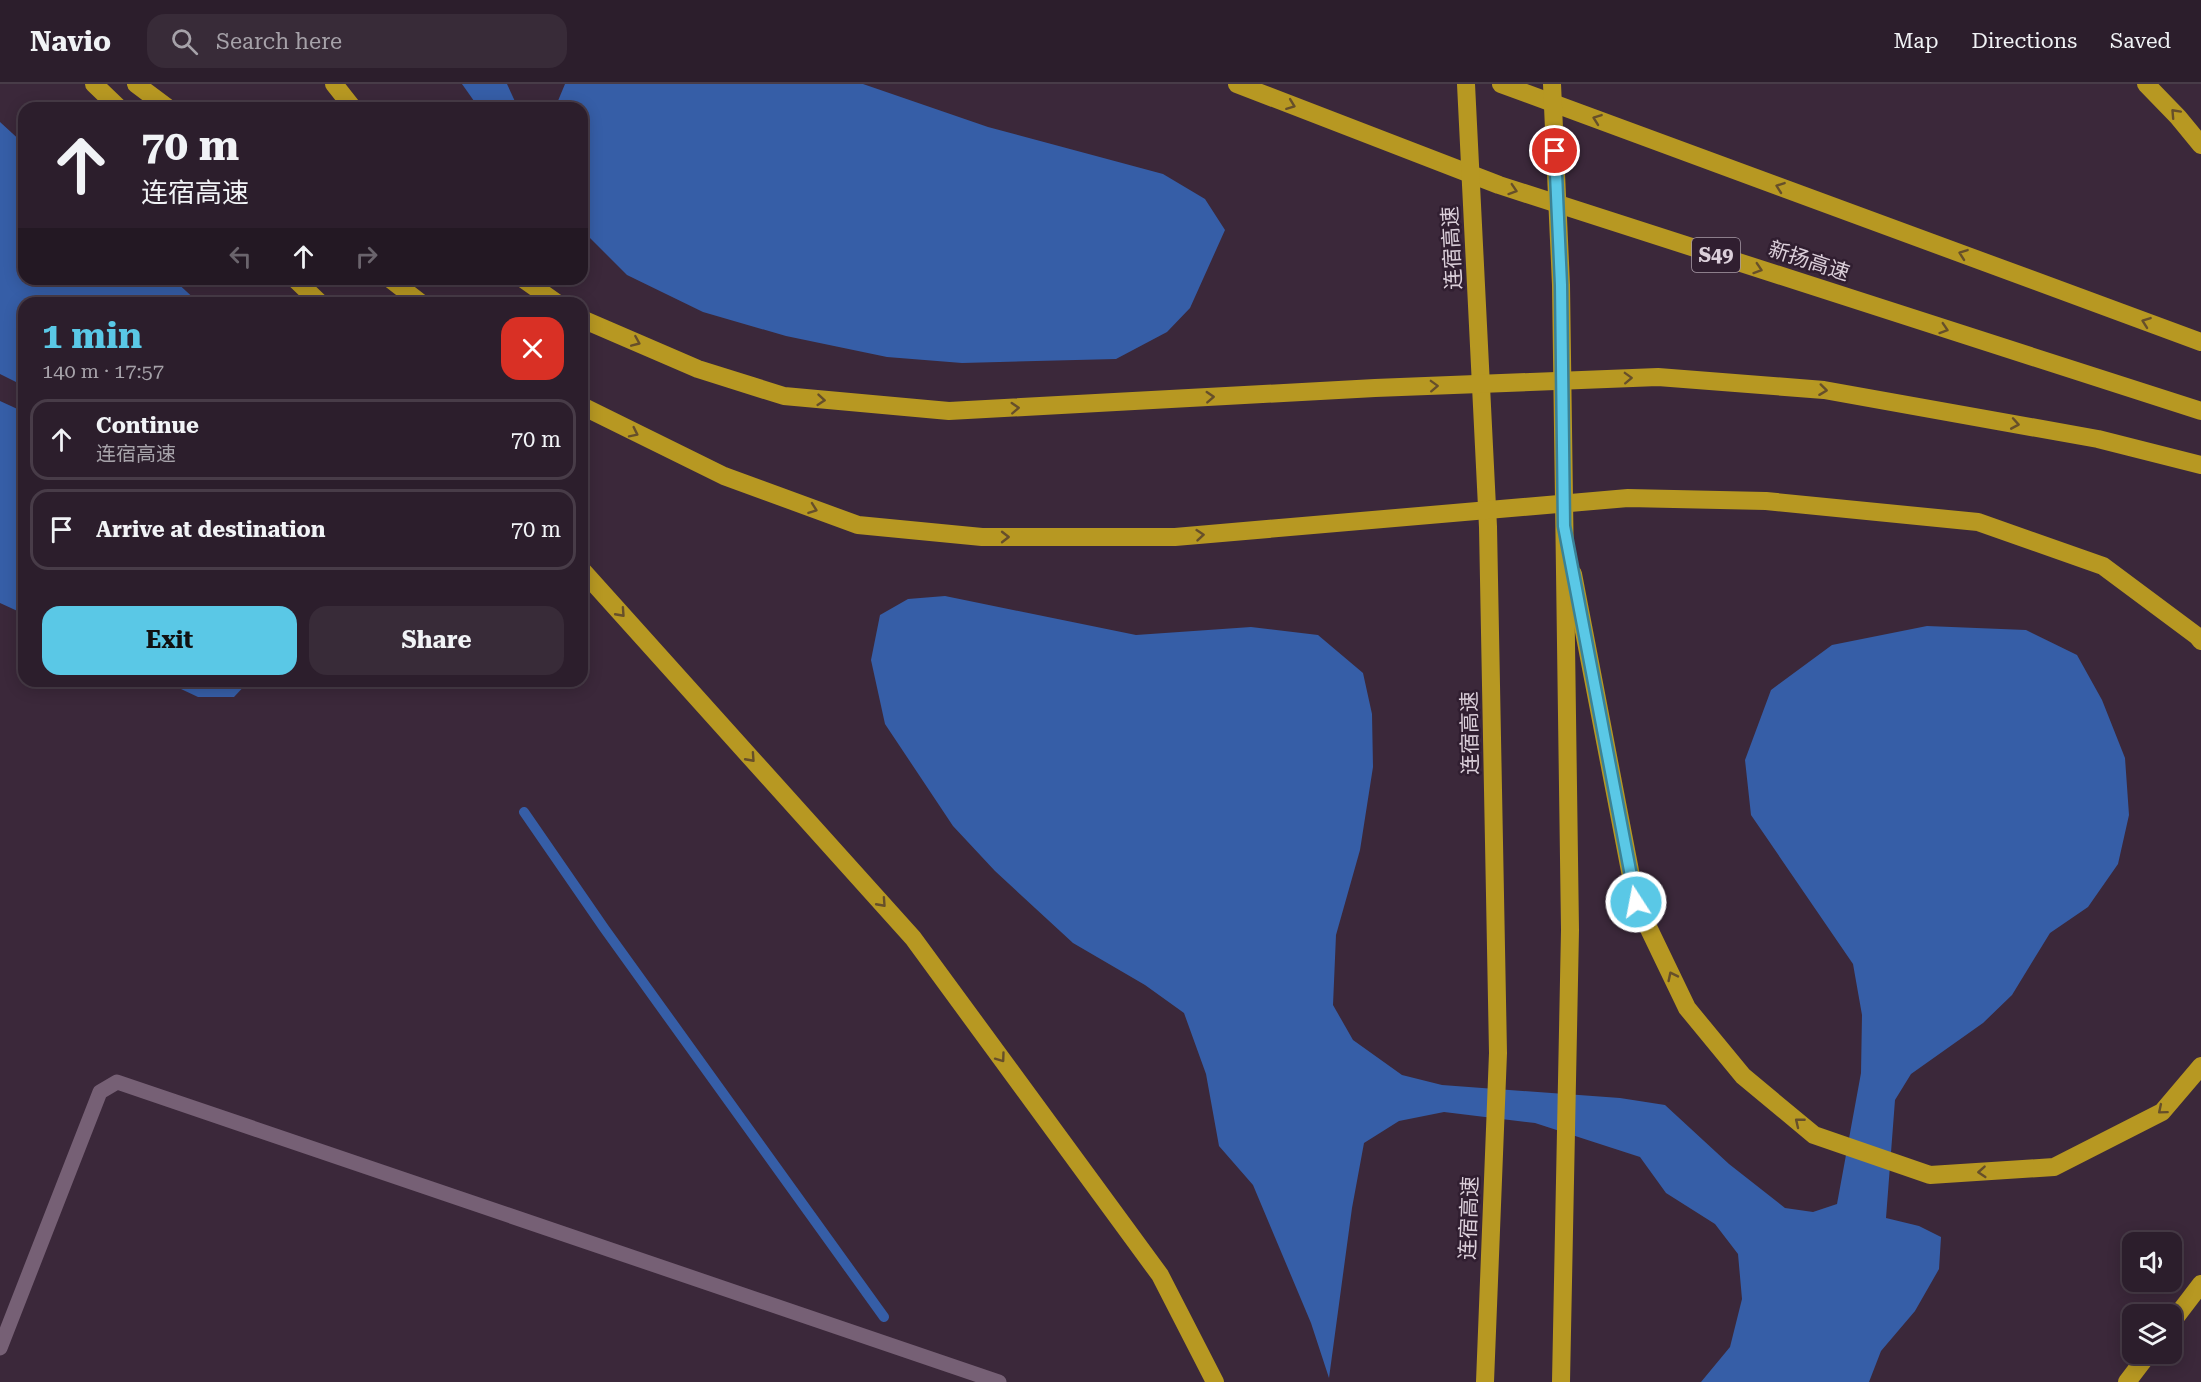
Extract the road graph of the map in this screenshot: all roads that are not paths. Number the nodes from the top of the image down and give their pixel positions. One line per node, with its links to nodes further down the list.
1 (94, 84): 9 (highway)
2 (136, 84): 10 (highway)
3 (334, 84): 11 (highway)
4 (1237, 84): 22 (highway, 新扬高速 / S49, one-way to 22)
5 (1466, 84): 34 (highway, 连宿高速)
6 (1501, 84): 20 (highway, one-way to 6)
7 (1552, 84): 24 (highway)
8 (2146, 84): 12 (highway, one-way to 8)
9 (113, 102)
10 (160, 102)
11 (348, 102)
12 (2201, 145)
13 (302, 285): 16 (highway)
14 (398, 285): 17 (highway)
15 (532, 285): 18 (highway)
16 (314, 297)
17 (413, 297)
18 (548, 297)
19 (588, 322): 23 (highway, one-way to 23)
20 (2201, 342)
21 (588, 409): 26 (highway, one-way to 26)
22 (2201, 411)
23 (2201, 465)
24 (1564, 526): 27 (highway, one-way to 24); 35 (highway)
25 (588, 577): 33 (highway, one-way to 33)
26 (2201, 641)
27 (2201, 1066)
28 (2201, 1284): 29 (highway)
29 (2182, 1309)
30 (0, 1348): 32 (lane)
31 (2141, 1364): 36 (highway)
32 (999, 1382)
33 (1215, 1382)
34 (1485, 1382)
35 (1562, 1382)
36 (2127, 1382)

